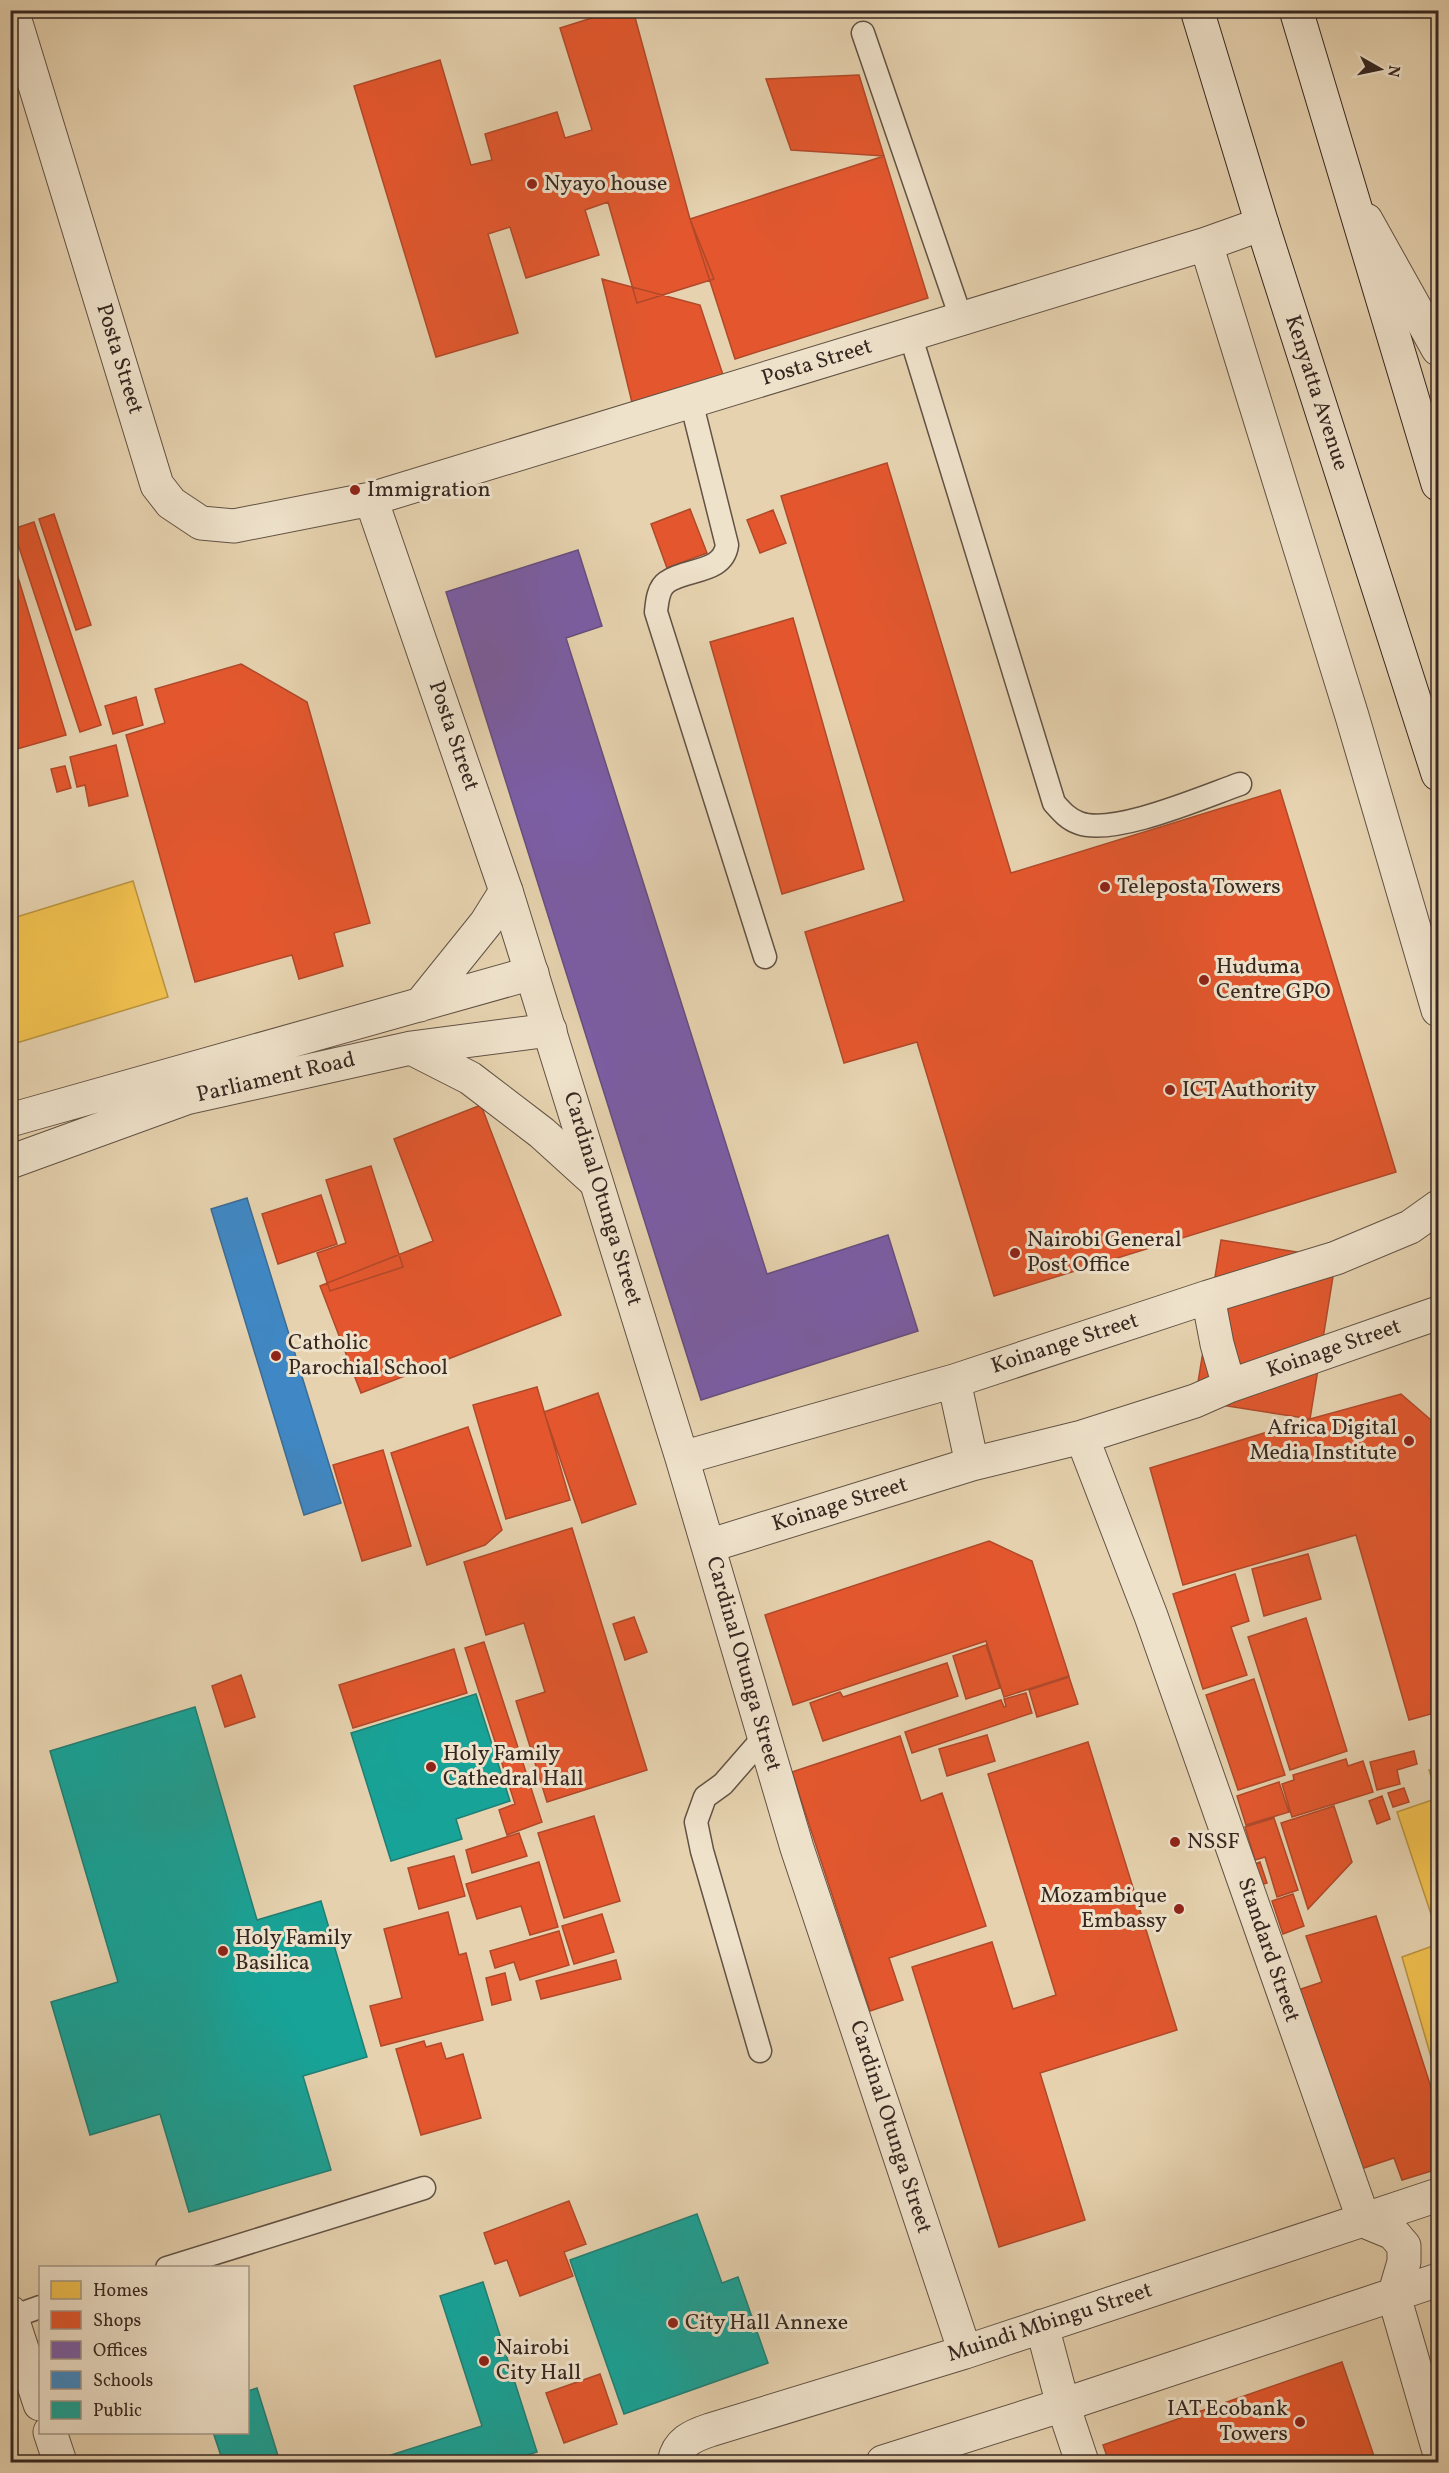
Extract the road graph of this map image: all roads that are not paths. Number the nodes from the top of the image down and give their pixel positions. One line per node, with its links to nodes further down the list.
1 (12, 10): 13 (street, Posta Street)
2 (1197, 10): 6 (street, Kenyatta Avenue)
3 (1296, 10): 5 (street)
4 (863, 33): 8 (lane)
5 (1352, 195): 10 (street); 12 (street)
6 (1262, 224): 7 (street, Posta Street); 14 (street, Kenyatta Avenue)
7 (1206, 244): 8 (street, Posta Street); 20 (street)
8 (961, 318): 9 (street, Posta Street)
9 (910, 334): 11 (street, Posta Street); 15 (lane)
10 (1438, 349)
11 (691, 401): 13 (street, Posta Street); 17 (lane)
12 (1438, 484)
13 (371, 499): 16 (street, Posta Street)
14 (1438, 774)
15 (1240, 784)
16 (506, 891): 18 (street, Posta Street); 19 (street)
17 (765, 957)
18 (532, 973): 19 (street, Parliament Road); 21 (street, Cardinal Otunga Street)
19 (420, 1005): 23 (street, Parliament Road)
20 (1438, 1010)
21 (549, 1030): 22 (street, Parliament Road); 25 (street, Cardinal Otunga Street)
22 (411, 1048): 24 (street, Parliament Road); 25 (street)
23 (10, 1120)
24 (10, 1162)
25 (596, 1182): 32 (street, Cardinal Otunga Street)
26 (1438, 1207): 27 (street, Koinange Street)
27 (1208, 1297): 29 (street, Koinange Street); 30 (street)
28 (1438, 1313): 30 (street, Koinage Street)
29 (954, 1381): 32 (street, Koinange Street); 33 (street)
30 (1229, 1386): 31 (street, Koinage Street)
31 (1082, 1437): 33 (street, Koinage Street); 39 (street, Standard Street)
32 (682, 1458): 34 (street, Cardinal Otunga Street)
33 (972, 1464): 34 (street, Koinage Street)
34 (708, 1546): 35 (street, Cardinal Otunga Street)
35 (764, 1737): 36 (lane); 45 (street, Cardinal Otunga Street)
36 (760, 2051)
37 (424, 2188): 40 (lane)
38 (1438, 2194): 39 (street, Muindi Mbingu Street)
39 (1364, 2221): 42 (street); 44 (street, Muindi Mbingu Street)
40 (173, 2266)
41 (1438, 2280): 42 (street)
42 (1394, 2296): 47 (street); 49 (street)
43 (21, 2312): 46 (street)
44 (1042, 2326): 45 (street, Muindi Mbingu Street); 47 (street)
45 (965, 2352): 51 (street, Muindi Mbingu Street)
46 (39, 2399)
47 (1063, 2405): 52 (street); 53 (street)
48 (50, 2434): 50 (street)
49 (1437, 2441)
50 (60, 2463)
51 (674, 2463)
52 (883, 2463)
53 (1082, 2463)

